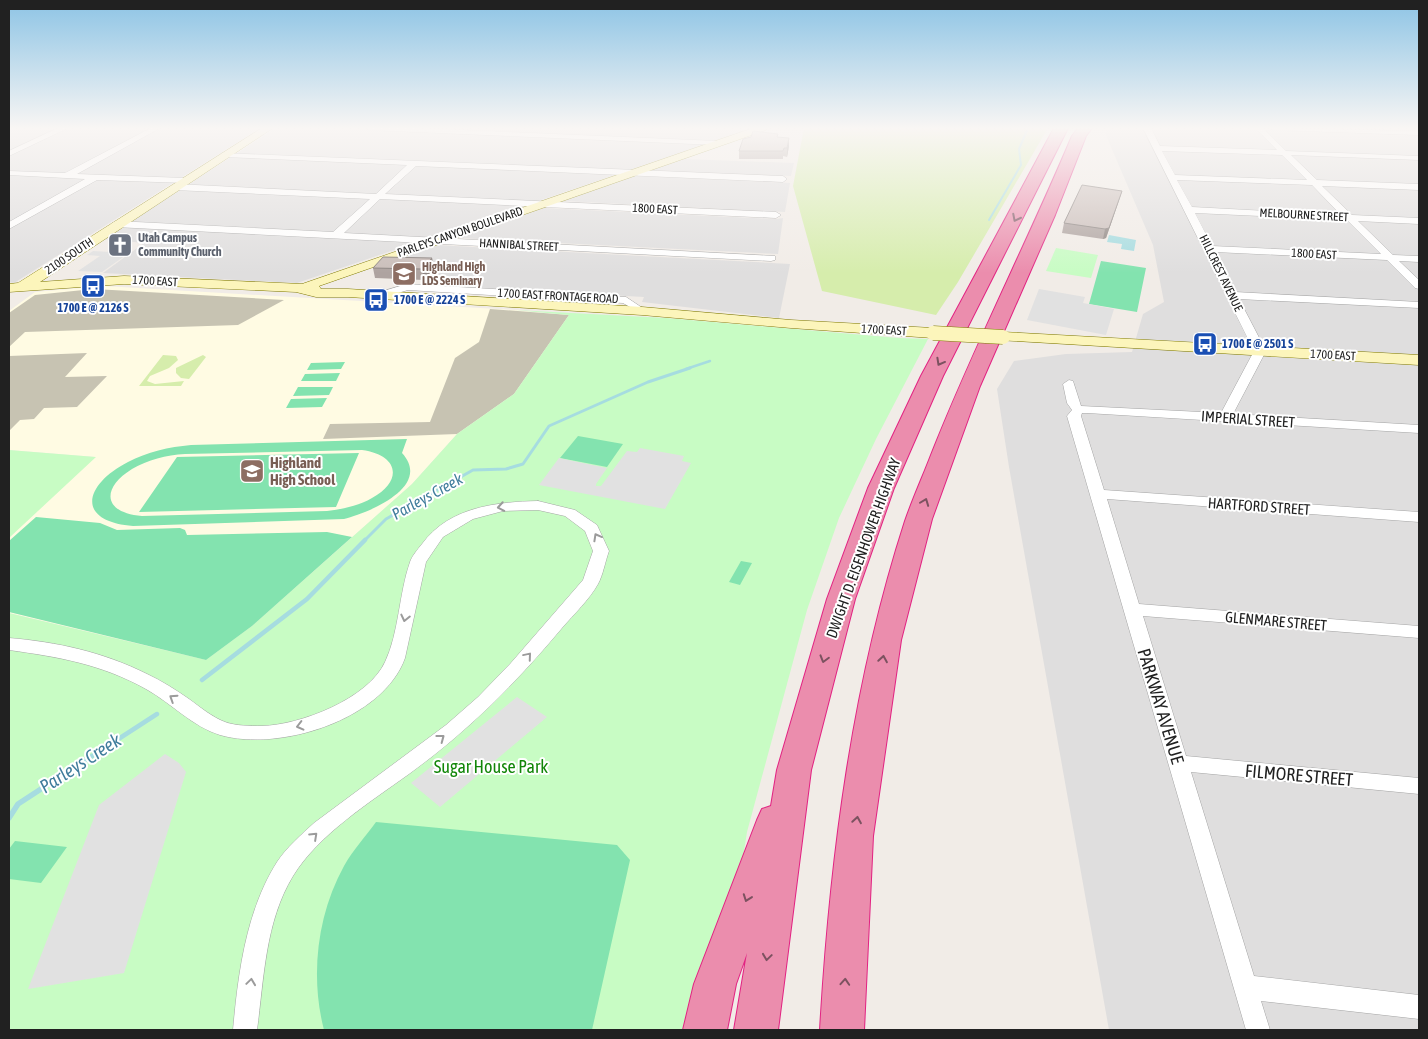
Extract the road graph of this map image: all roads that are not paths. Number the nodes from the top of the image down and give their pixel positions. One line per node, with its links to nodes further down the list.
1 (81, 176): 9 (street, 1800 EAST)
2 (192, 176): 13 (street, 2100 SOUTH)
3 (399, 176): 15 (street)
4 (619, 176): 16 (street, PARLEYS CANYON BOULEVARD)
5 (729, 176): 11 (street)
6 (1036, 176): 49 (highway, DWIGHT D. EISENHOWER HIGHWAY, one-way to 49)
7 (1063, 176): 56 (highway, one-way to 7)
8 (1309, 176): 12 (street)
9 (95, 177): 13 (street, 1800 EAST); 22 (street)
10 (1173, 177): 12 (street); 17 (street, HILLCREST AVENUE)
11 (783, 179)
12 (1316, 183): 14 (street); 19 (street)
13 (180, 184): 15 (street, 1800 EAST); 21 (street, 2100 SOUTH)
14 (1419, 187)
15 (377, 196): 16 (street, 1800 EAST); 23 (street)
16 (540, 204): 18 (street, 1800 EAST); 24 (street, PARLEYS CANYON BOULEVARD)
17 (1190, 210): 19 (street, MELBOURNE STREET); 25 (street, HILLCREST AVENUE)
18 (776, 215)
19 (1350, 218): 20 (street, MELBOURNE STREET); 27 (street)
20 (1419, 220)
21 (116, 224): 23 (street, HANNIBAL STREET); 29 (street, 2100 SOUTH)
22 (9, 226)
23 (335, 236): 24 (street, HANNIBAL STREET)
24 (434, 241): 26 (street, HANNIBAL STREET); 33 (street, PARLEYS CANYON BOULEVARD)
25 (1209, 249): 27 (street, 1800 EAST); 34 (street, HILLCREST AVENUE)
26 (771, 258)
27 (1391, 258): 28 (street, 1800 EAST); 31 (street)
28 (1419, 259)
29 (60, 262): 30 (street); 32 (street, 2100 SOUTH)
30 (132, 280): 32 (street, 1700 EAST); 33 (street, 1700 EAST)
31 (1419, 286)
32 (13, 289): 35 (street, 2100 SOUTH)
33 (301, 290): 37 (street, 1700 EAST, bridge)
34 (1232, 295): 36 (street); 37 (street, HILLCREST AVENUE)
35 (9, 303)
36 (1419, 305)
37 (1260, 351): 38 (street, 1700 EAST); 41 (street)
38 (1419, 360)
39 (1069, 384): 40 (street, PARKWAY AVENUE)
40 (1078, 410): 41 (street, IMPERIAL STREET); 43 (street, PARKWAY AVENUE)
41 (1225, 417): 42 (street, IMPERIAL STREET)
42 (1419, 429)
43 (1098, 494): 44 (street, HARTFORD STREET); 45 (street, PARKWAY AVENUE)
44 (1419, 517)
45 (1132, 609): 46 (street, GLENMARE STREET); 48 (street, PARKWAY AVENUE)
46 (1419, 632)
47 (9, 644): 53 (street, one-way to 47)
48 (1178, 764): 50 (street, FILMORE STREET); 51 (street, PARKWAY AVENUE)
49 (794, 770): 54 (highway, one-way to 54); 55 (highway, DWIGHT D. EISENHOWER HIGHWAY, one-way to 55)
50 (1419, 786)
51 (1246, 987): 52 (street); 57 (street, PARKWAY AVENUE)
52 (1419, 1007)
53 (245, 1030)
54 (705, 1030)
55 (756, 1030)
56 (842, 1030)
57 (1258, 1030)

